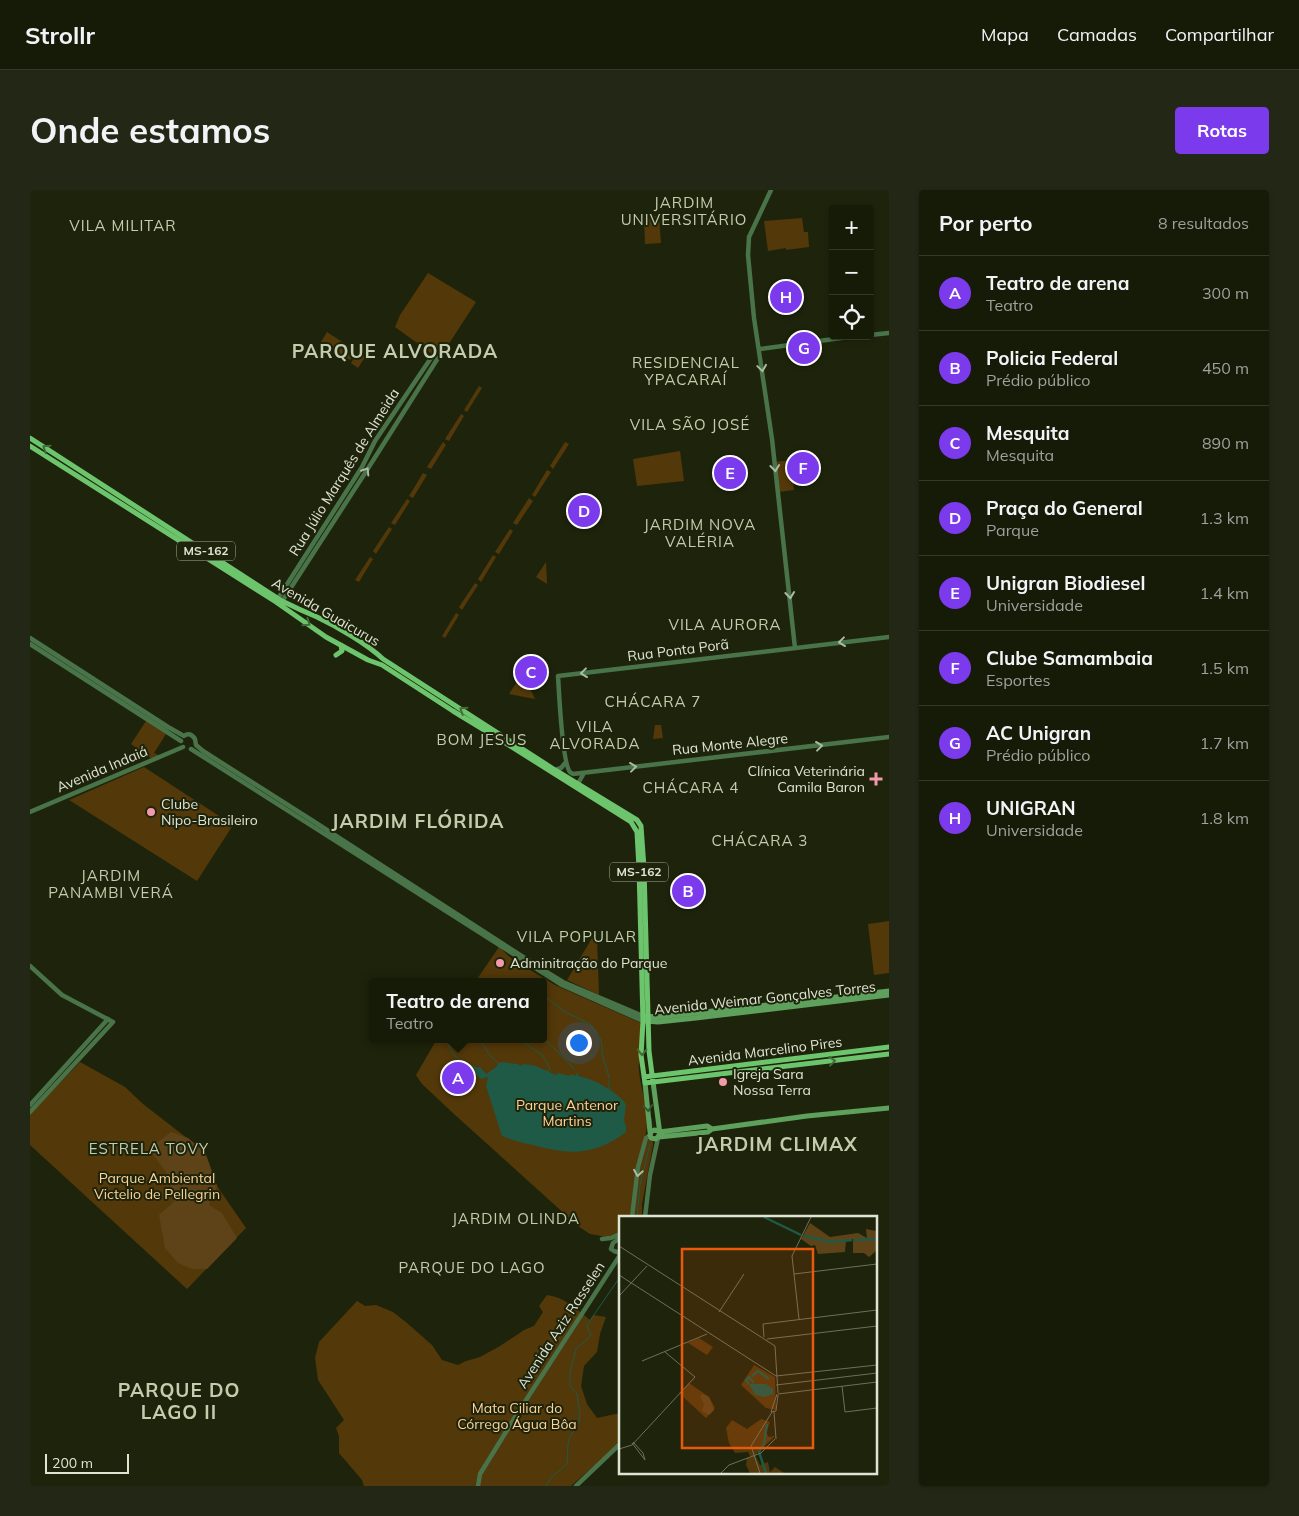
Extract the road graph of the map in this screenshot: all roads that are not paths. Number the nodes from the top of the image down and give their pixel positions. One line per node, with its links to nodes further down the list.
1 (771, 190): 5 (street)
2 (889, 333): 3 (street)
3 (874, 335)
4 (829, 340): 5 (street)
5 (760, 349): 15 (street, one-way to 15)
6 (30, 438): 8 (main road, Avenida Guaicurus / MS-162, one-way to 6)
7 (30, 446): 8 (main road, Avenida Guaicurus / MS-162)
8 (279, 601): 8 (street, Rua Júlio Marquês de Almeida, one-way to 8); 9 (main road, Avenida Guaicurus / MS-162); 10 (main road, Avenida Guaicurus / MS-162, one-way to 10)
9 (332, 626): 10 (main road); 16 (main road, Avenida Guaicurus / MS-162)
10 (326, 637): 14 (main road, Avenida Guaicurus / MS-162)
11 (889, 637): 15 (street, Rua Ponta Porã, one-way to 15)
12 (30, 638): 20 (street)
13 (30, 644): 20 (street)
14 (341, 645): 17 (main road); 18 (main road, Avenida Guaicurus / MS-162)
15 (795, 648): 25 (street, Rua Ponta Porã, one-way to 25)
16 (374, 651): 18 (main road); 26 (main road, Avenida Guaicurus / MS-162, one-way to 16)
17 (336, 655)
18 (368, 660): 28 (main road, Avenida Guaicurus / MS-162)
19 (889, 737): 27 (street, Rua Monte Alegre, one-way to 19)
20 (182, 739): 21 (street); 22 (street)
21 (196, 744): 23 (street); 24 (street)
22 (183, 747): 23 (street); 29 (street, Avenida Indaiá)
23 (191, 749): 24 (street)
24 (211, 759): 33 (street)
25 (566, 762): 26 (street); 27 (street)
26 (556, 770): 28 (main road, Avenida Guaicurus / MS-162)
27 (584, 773): 28 (street)
28 (577, 786): 33 (main road, Avenida Guaicurus / MS-162); 33 (main road, Avenida Guaicurus / MS-162)
29 (30, 812)
30 (30, 966): 34 (street)
31 (889, 991): 33 (main road, Avenida Weimar Gonçalves Torres)
32 (889, 996): 33 (main road, Avenida Weimar Gonçalves Torres)
33 (646, 1019): 37 (main road, MS-162); 38 (main road, MS-162, one-way to 38)
34 (111, 1021): 41 (street); 43 (street)
35 (889, 1047): 37 (main road, Avenida Marcelino Pires)
36 (889, 1054): 39 (main road, Avenida Marcelino Pires, one-way to 36)
37 (652, 1076): 38 (main road, Avenida Marcelino Pires); 39 (main road, MS-162)
38 (644, 1077): 40 (main road, MS-162)
39 (653, 1082): 40 (main road, Avenida Marcelino Pires); 45 (main road)
40 (645, 1083): 44 (main road, one-way to 44)
41 (30, 1105)
42 (889, 1108): 45 (main road)
43 (30, 1112)
44 (650, 1134): 45 (main road); 46 (street, one-way to 46)
45 (658, 1135): 47 (street)
46 (631, 1216)
47 (646, 1216)
48 (619, 1234): 49 (street)
49 (602, 1239)
50 (618, 1242): 51 (street, Avenida Aziz Rasselen)
51 (619, 1254)
52 (619, 1256): 54 (street, Avenida Aziz Rasselen)
53 (619, 1445): 55 (street)
54 (478, 1486)
55 (576, 1486)

